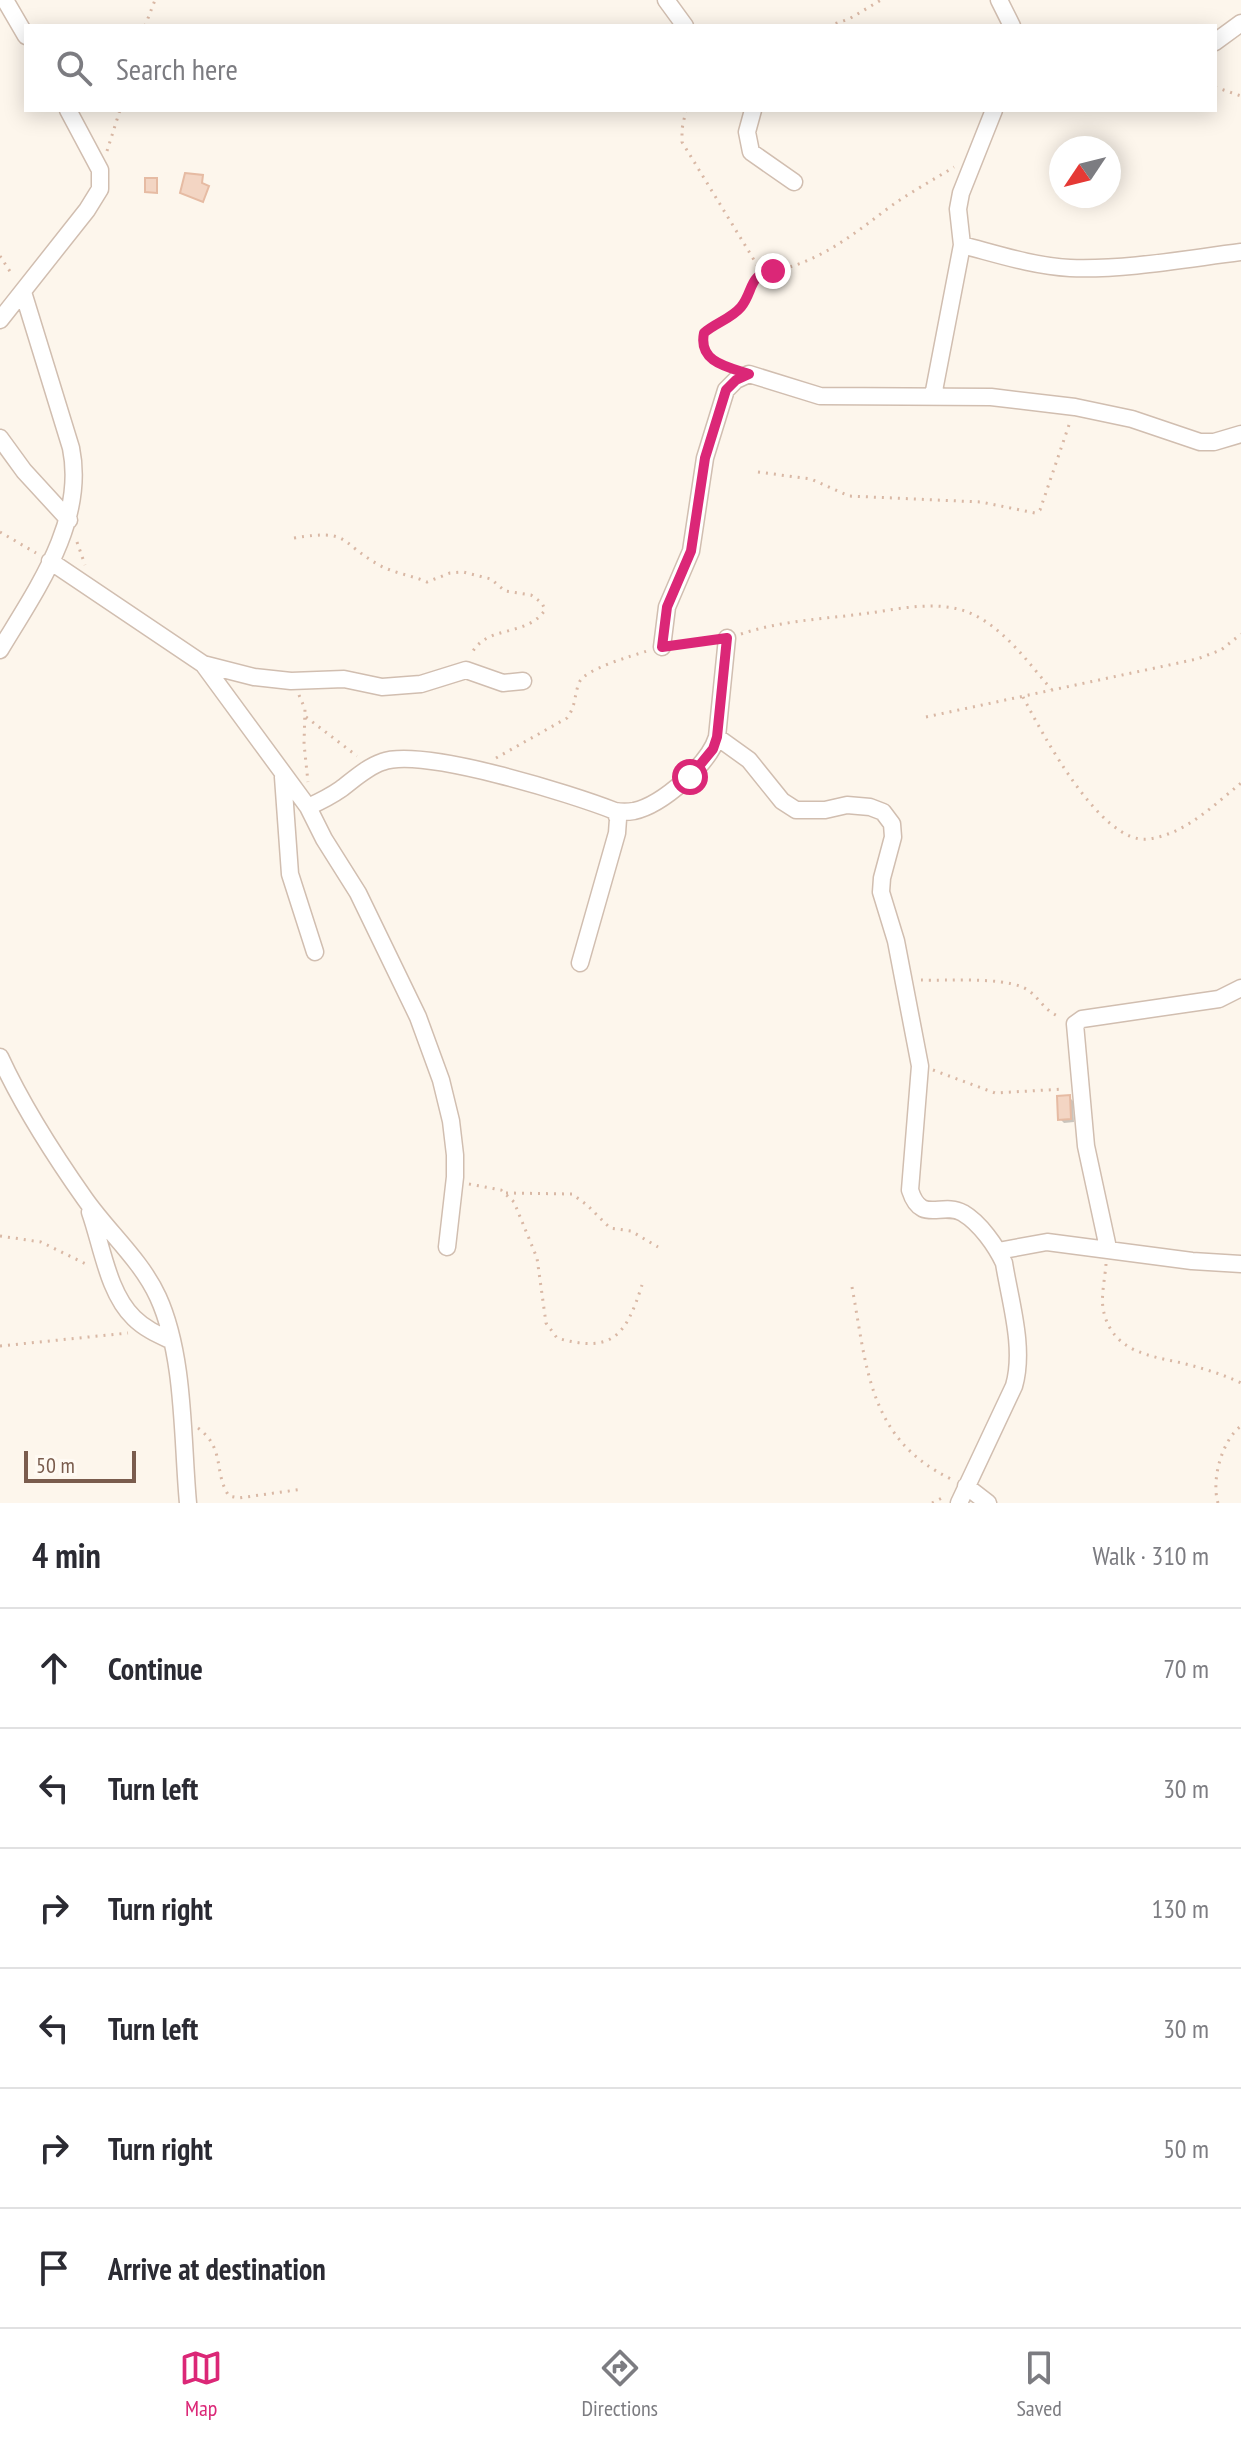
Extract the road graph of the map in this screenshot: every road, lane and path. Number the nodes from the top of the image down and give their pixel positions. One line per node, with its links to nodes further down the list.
1 (5, 0): 11 (street)
2 (155, 0): 7 (path)
3 (666, 0): 8 (street)
4 (881, 0): 9 (path)
5 (999, 0): 10 (street)
6 (1241, 23): 12 (street)
7 (146, 24)
8 (684, 24)
9 (833, 24)
10 (1011, 24)
11 (24, 33)
12 (1217, 41)
13 (1217, 88): 14 (path)
14 (1241, 96)
15 (69, 112): 21 (street)
16 (119, 112): 21 (path)
17 (686, 112): 26 (path)
18 (752, 112): 22 (street)
19 (993, 112): 20 (street)
20 (975, 154): 23 (street); 26 (path)
21 (100, 170): 27 (street)
22 (794, 182)
23 (962, 245): 24 (street); 30 (street)
24 (1241, 252)
25 (0, 256): 27 (path)
26 (762, 273): 29 (path)
27 (23, 292): 28 (street); 35 (street)
28 (0, 320)
29 (749, 374): 30 (street); 42 (street)
30 (933, 396): 31 (street)
31 (1075, 407): 32 (street); 34 (path)
32 (1241, 434)
33 (0, 438): 35 (street)
34 (758, 472)
35 (69, 520): 38 (street); 39 (path)
36 (0, 532): 38 (path)
37 (294, 538): 45 (path)
38 (50, 561): 39 (street); 43 (street)
39 (91, 586): 44 (street)
40 (1241, 634): 48 (path)
41 (727, 638): 42 (path); 48 (path); 52 (street)
42 (662, 647): 54 (path)
43 (0, 650)
44 (203, 664): 46 (street); 55 (street)
45 (466, 670): 46 (street); 47 (street)
46 (291, 681): 50 (path)
47 (523, 681)
48 (1051, 689): 49 (path)
49 (1023, 697): 51 (path); 56 (path)
50 (306, 717): 53 (path); 57 (path)
51 (926, 717)
52 (717, 737): 58 (street); 61 (street)
53 (375, 765): 54 (street); 57 (street)
54 (475, 770): 58 (street)
55 (283, 772): 57 (street); 59 (street)
56 (1241, 783)
57 (308, 807): 67 (street)
58 (615, 811): 60 (street)
59 (315, 952)
60 (580, 963)
61 (904, 980): 63 (path); 65 (street)
62 (1241, 990): 63 (street)
63 (1075, 1024): 66 (street)
64 (0, 1057): 69 (street)
65 (920, 1066): 66 (path); 74 (street)
66 (1080, 1088): 73 (street)
67 (455, 1177): 68 (path); 71 (street)
68 (506, 1193): 72 (path); 77 (path)
69 (85, 1200): 76 (street); 80 (street)
70 (0, 1236): 76 (path)
71 (447, 1247)
72 (658, 1247)
73 (1108, 1248): 74 (street); 75 (street); 82 (path)
74 (998, 1251): 85 (street)
75 (1241, 1264)
76 (111, 1277): 79 (street)
77 (642, 1285)
78 (852, 1287): 85 (path)
79 (151, 1331): 80 (street); 81 (path)
80 (172, 1341): 83 (street)
81 (0, 1346)
82 (1241, 1383)
83 (181, 1418): 86 (path); 87 (street)
84 (1241, 1426): 90 (path)
85 (966, 1486): 88 (street); 89 (street)
86 (303, 1489)
87 (188, 1503)
88 (959, 1503)
89 (988, 1503)
90 (1218, 1503)

